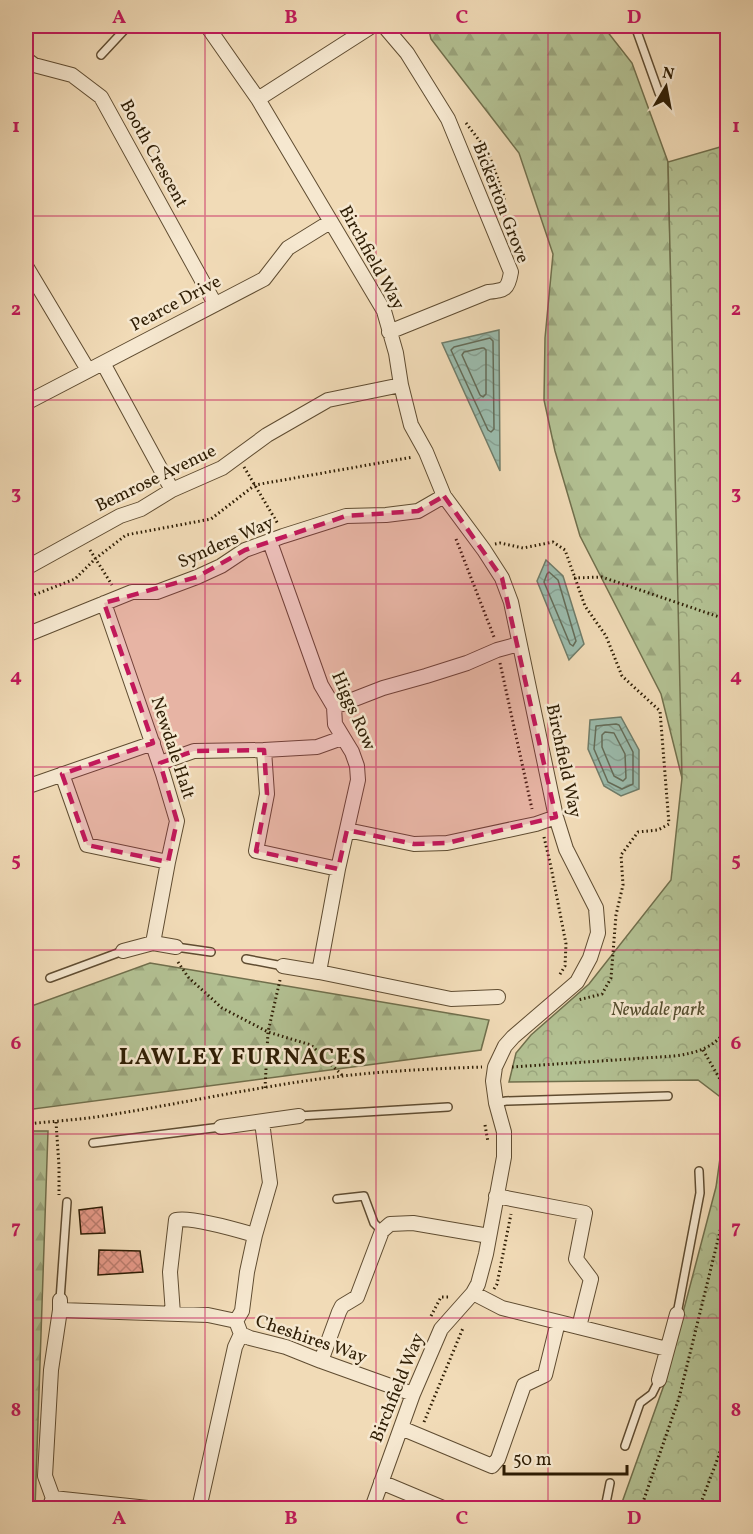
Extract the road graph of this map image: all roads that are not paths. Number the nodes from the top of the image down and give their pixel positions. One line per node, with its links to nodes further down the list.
1 (128, 26): 6 (lane)
2 (207, 26): 9 (street, Birchfield Way)
3 (372, 26): 9 (street)
4 (384, 26): 13 (street, Bickerton Grove)
5 (635, 26): 8 (lane)
6 (101, 55)
7 (26, 59): 12 (street, Booth Crescent)
8 (659, 93)
9 (258, 99): 10 (street, Birchfield Way)
10 (330, 222): 12 (street, Pearce Drive); 13 (street, Birchfield Way)
11 (26, 266): 15 (street)
12 (215, 304): 14 (street, Pearce Drive)
13 (389, 332): 16 (street, Birchfield Way)
14 (103, 363): 15 (street, Pearce Drive); 18 (street)
15 (88, 370): 17 (street, Pearce Drive)
16 (401, 385): 18 (street, Bemrose Avenue); 19 (street, Birchfield Way)
17 (26, 403)
18 (171, 490): 21 (street, Bemrose Avenue)
19 (444, 496): 20 (street, Synders Way); 24 (street, Birchfield Way)
20 (276, 539): 22 (street, Synders Way); 25 (street, Higgs Row)
21 (26, 568)
22 (104, 603): 23 (street, Synders Way); 27 (street, Newdale Halt)
23 (26, 635)
24 (519, 644): 25 (street); 32 (street, Birchfield Way)
25 (334, 706): 26 (street, Higgs Row)
26 (342, 738): 28 (street); 33 (street, Higgs Row)
27 (153, 743): 29 (street, Newdale Halt); 30 (street)
28 (264, 750): 29 (street); 35 (street)
29 (160, 763): 34 (street, Newdale Halt)
30 (62, 774): 31 (street); 34 (street)
31 (26, 787)
32 (556, 817): 33 (street); 46 (street, Birchfield Way)
33 (347, 830): 35 (street, Higgs Row)
34 (168, 862): 36 (street, Newdale Halt)
35 (338, 869): 42 (street, Higgs Row)
36 (153, 943): 37 (street); 38 (street)
37 (172, 946): 39 (lane)
38 (123, 951): 43 (lane)
39 (211, 952)
40 (246, 959): 41 (lane)
41 (283, 966): 42 (street)
42 (319, 972): 44 (street)
43 (50, 978)
44 (498, 997)
45 (668, 1096): 46 (lane)
46 (496, 1103): 53 (street, Birchfield Way)
47 (448, 1107): 48 (lane)
48 (299, 1116): 49 (street)
49 (262, 1122): 50 (street); 57 (street)
50 (221, 1127): 51 (lane)
51 (93, 1143)
52 (699, 1171): 62 (lane)
53 (496, 1196): 58 (street, Birchfield Way); 65 (street)
54 (337, 1199): 56 (lane)
55 (67, 1202): 60 (lane)
56 (382, 1230): 58 (street); 67 (street)
57 (255, 1235): 61 (street); 64 (street)
58 (489, 1236): 59 (street, Birchfield Way)
59 (473, 1293): 63 (street); 69 (street, Birchfield Way)
60 (60, 1305): 61 (street, Cheshires Way); 74 (street)
61 (173, 1314): 64 (street, Cheshires Way)
62 (677, 1314): 66 (street)
63 (558, 1322): 65 (street); 70 (street)
64 (238, 1327): 67 (street, Cheshires Way); 76 (street)
65 (579, 1327): 66 (street)
66 (667, 1349): 68 (street)
67 (321, 1361): 69 (street, Cheshires Way)
68 (659, 1380): 71 (lane)
69 (412, 1394): 70 (street, Birchfield Way)
70 (401, 1428): 72 (street, Birchfield Way)
71 (625, 1446)
72 (381, 1482): 77 (street, Birchfield Way); 78 (street)
73 (610, 1483): 79 (lane)
74 (51, 1503): 75 (street)
75 (148, 1509)
76 (200, 1509)
77 (372, 1509)
78 (443, 1509)
79 (605, 1509)

